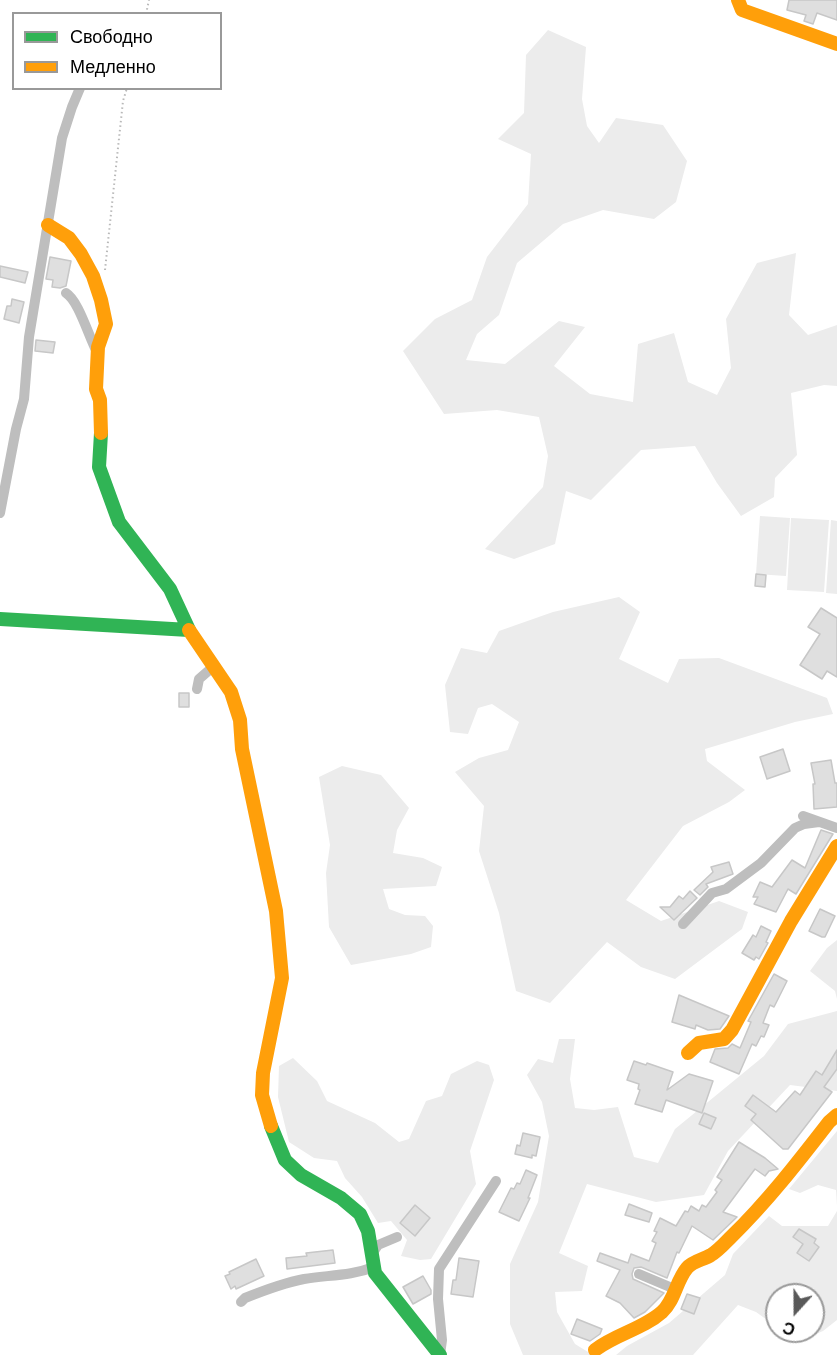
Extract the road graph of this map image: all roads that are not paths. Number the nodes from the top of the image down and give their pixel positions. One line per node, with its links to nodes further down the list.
1 (738, 0): 2 (street)
2 (837, 44)
3 (79, 90): 4 (street)
4 (48, 225): 6 (street); 7 (street)
5 (66, 293): 6 (street)
6 (98, 354): 9 (street)
7 (0, 513)
8 (0, 619): 9 (street)
9 (189, 630): 10 (street)
10 (214, 666): 11 (street); 21 (street)
11 (196, 689)
12 (803, 816): 13 (street)
13 (819, 822): 14 (street); 16 (street)
14 (837, 828)
15 (837, 846): 17 (street)
16 (683, 924)
17 (688, 1053)
18 (837, 1115): 23 (street)
19 (496, 1181): 26 (street)
20 (397, 1237): 21 (street)
21 (373, 1261): 24 (street); 26 (street)
22 (639, 1274): 23 (street)
23 (677, 1290): 25 (street)
24 (241, 1302)
25 (595, 1350)
26 (440, 1355)

